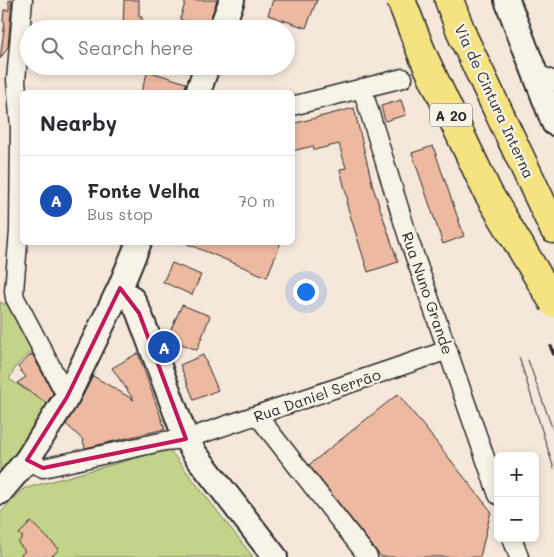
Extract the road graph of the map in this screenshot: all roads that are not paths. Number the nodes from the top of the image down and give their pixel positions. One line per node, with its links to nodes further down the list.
1 (24, 0): 6 (street)
2 (232, 0): 7 (street)
3 (401, 0): 21 (highway, A 20, bridge)
4 (449, 0): 18 (highway, Via de Cintura Interna / A 20)
5 (508, 0): 10 (street)
6 (22, 20)
7 (224, 20)
8 (20, 40): 16 (street)
9 (204, 75): 13 (street)
10 (544, 77): 15 (street)
11 (403, 78): 12 (street)
12 (362, 88): 14 (street); 22 (street, Rua Nuno Grande)
13 (199, 90)
14 (295, 105)
15 (554, 123)
16 (20, 128)
17 (20, 128): 23 (street)
18 (554, 229)
19 (138, 245): 20 (street)
20 (120, 288): 23 (street); 25 (street)
21 (554, 303)
22 (448, 350): 24 (street, Rua Daniel Serrão); 27 (street, Rua Nuno Grande)
23 (67, 397): 26 (street)
24 (257, 415): 25 (street, Rua Daniel Serrão); 31 (street)
25 (186, 439): 26 (street, Rua Daniel Serrão); 30 (street)
26 (28, 460): 28 (street)
27 (494, 483)
28 (0, 492)
29 (513, 542): 32 (street)
30 (275, 557)
31 (368, 557)
32 (519, 557)

